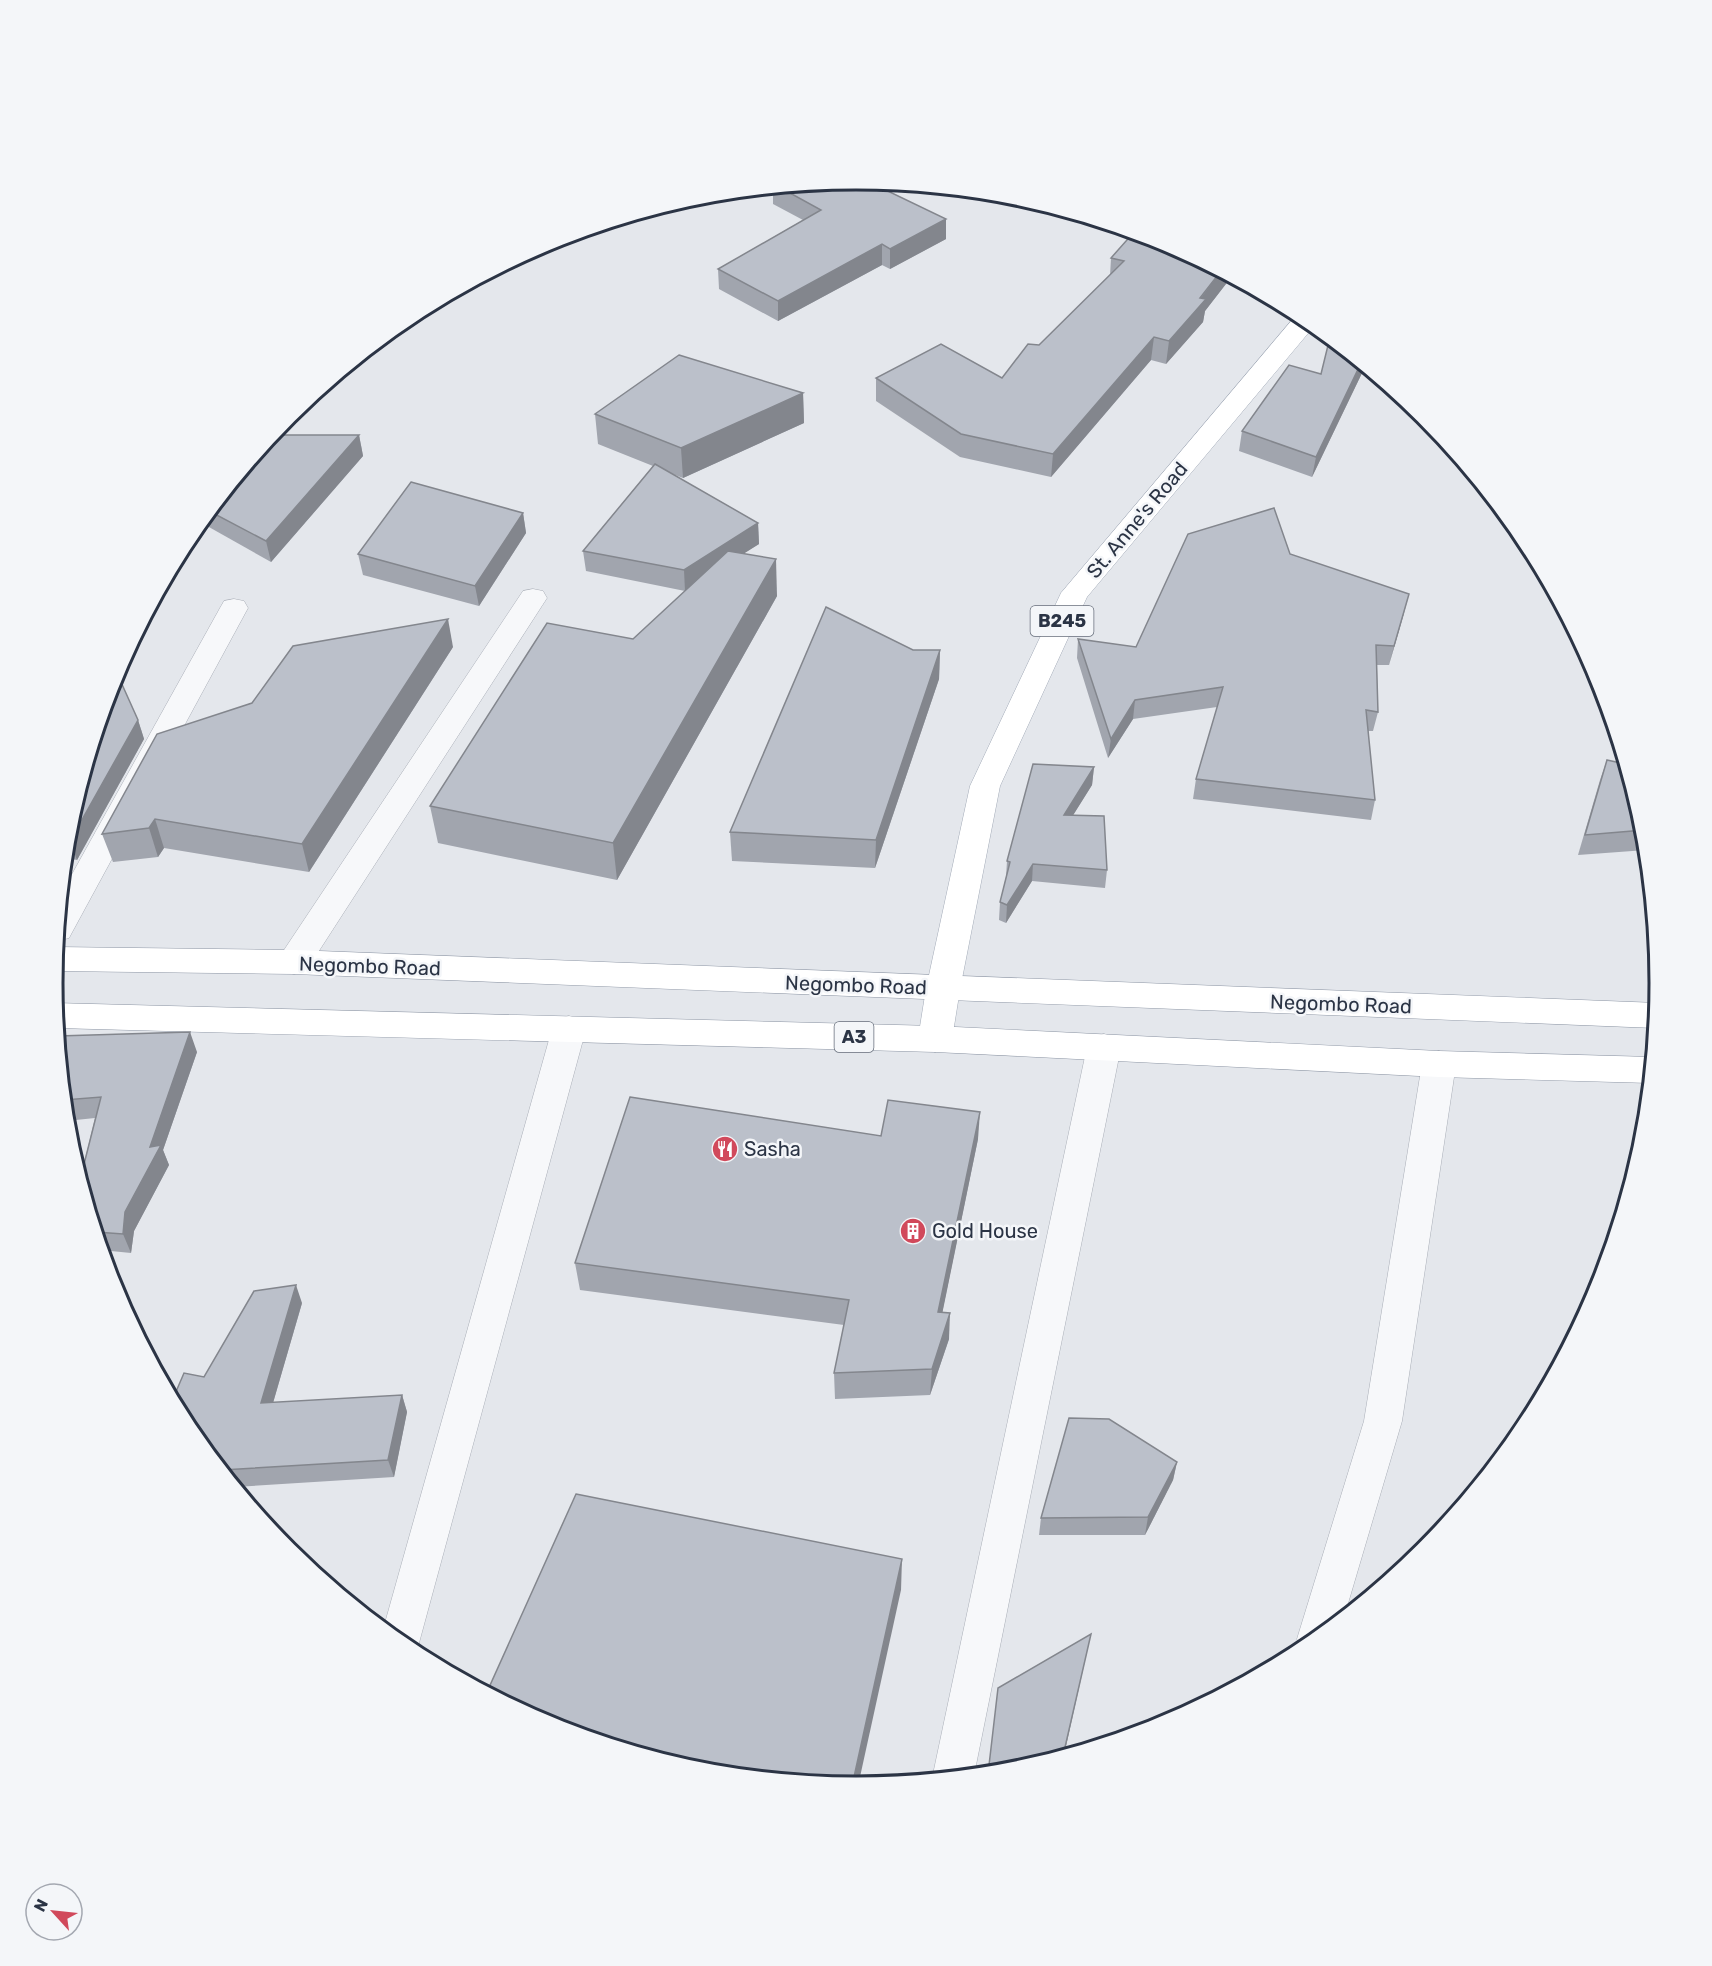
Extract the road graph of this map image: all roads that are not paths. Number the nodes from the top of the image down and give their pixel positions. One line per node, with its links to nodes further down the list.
1 (1300, 326): 7 (main road, St. Anne's Road / B245)
2 (533, 598): 6 (street)
3 (234, 608): 4 (street)
4 (67, 912)
5 (64, 959): 6 (main road, Negombo Road)
6 (294, 962): 7 (main road, Negombo Road)
7 (943, 989): 9 (main road, Negombo Road); 11 (main road, St. Anne's Road)
8 (64, 1015): 10 (main road, A3)
9 (1648, 1015)
10 (569, 1029): 11 (main road, A3); 16 (street)
11 (935, 1039): 12 (main road, A3)
12 (1104, 1047): 13 (main road, A3); 17 (street)
13 (1438, 1064): 14 (main road, A3); 15 (street)
14 (1644, 1070)
15 (1321, 1625)
16 (403, 1633)
17 (954, 1770)

